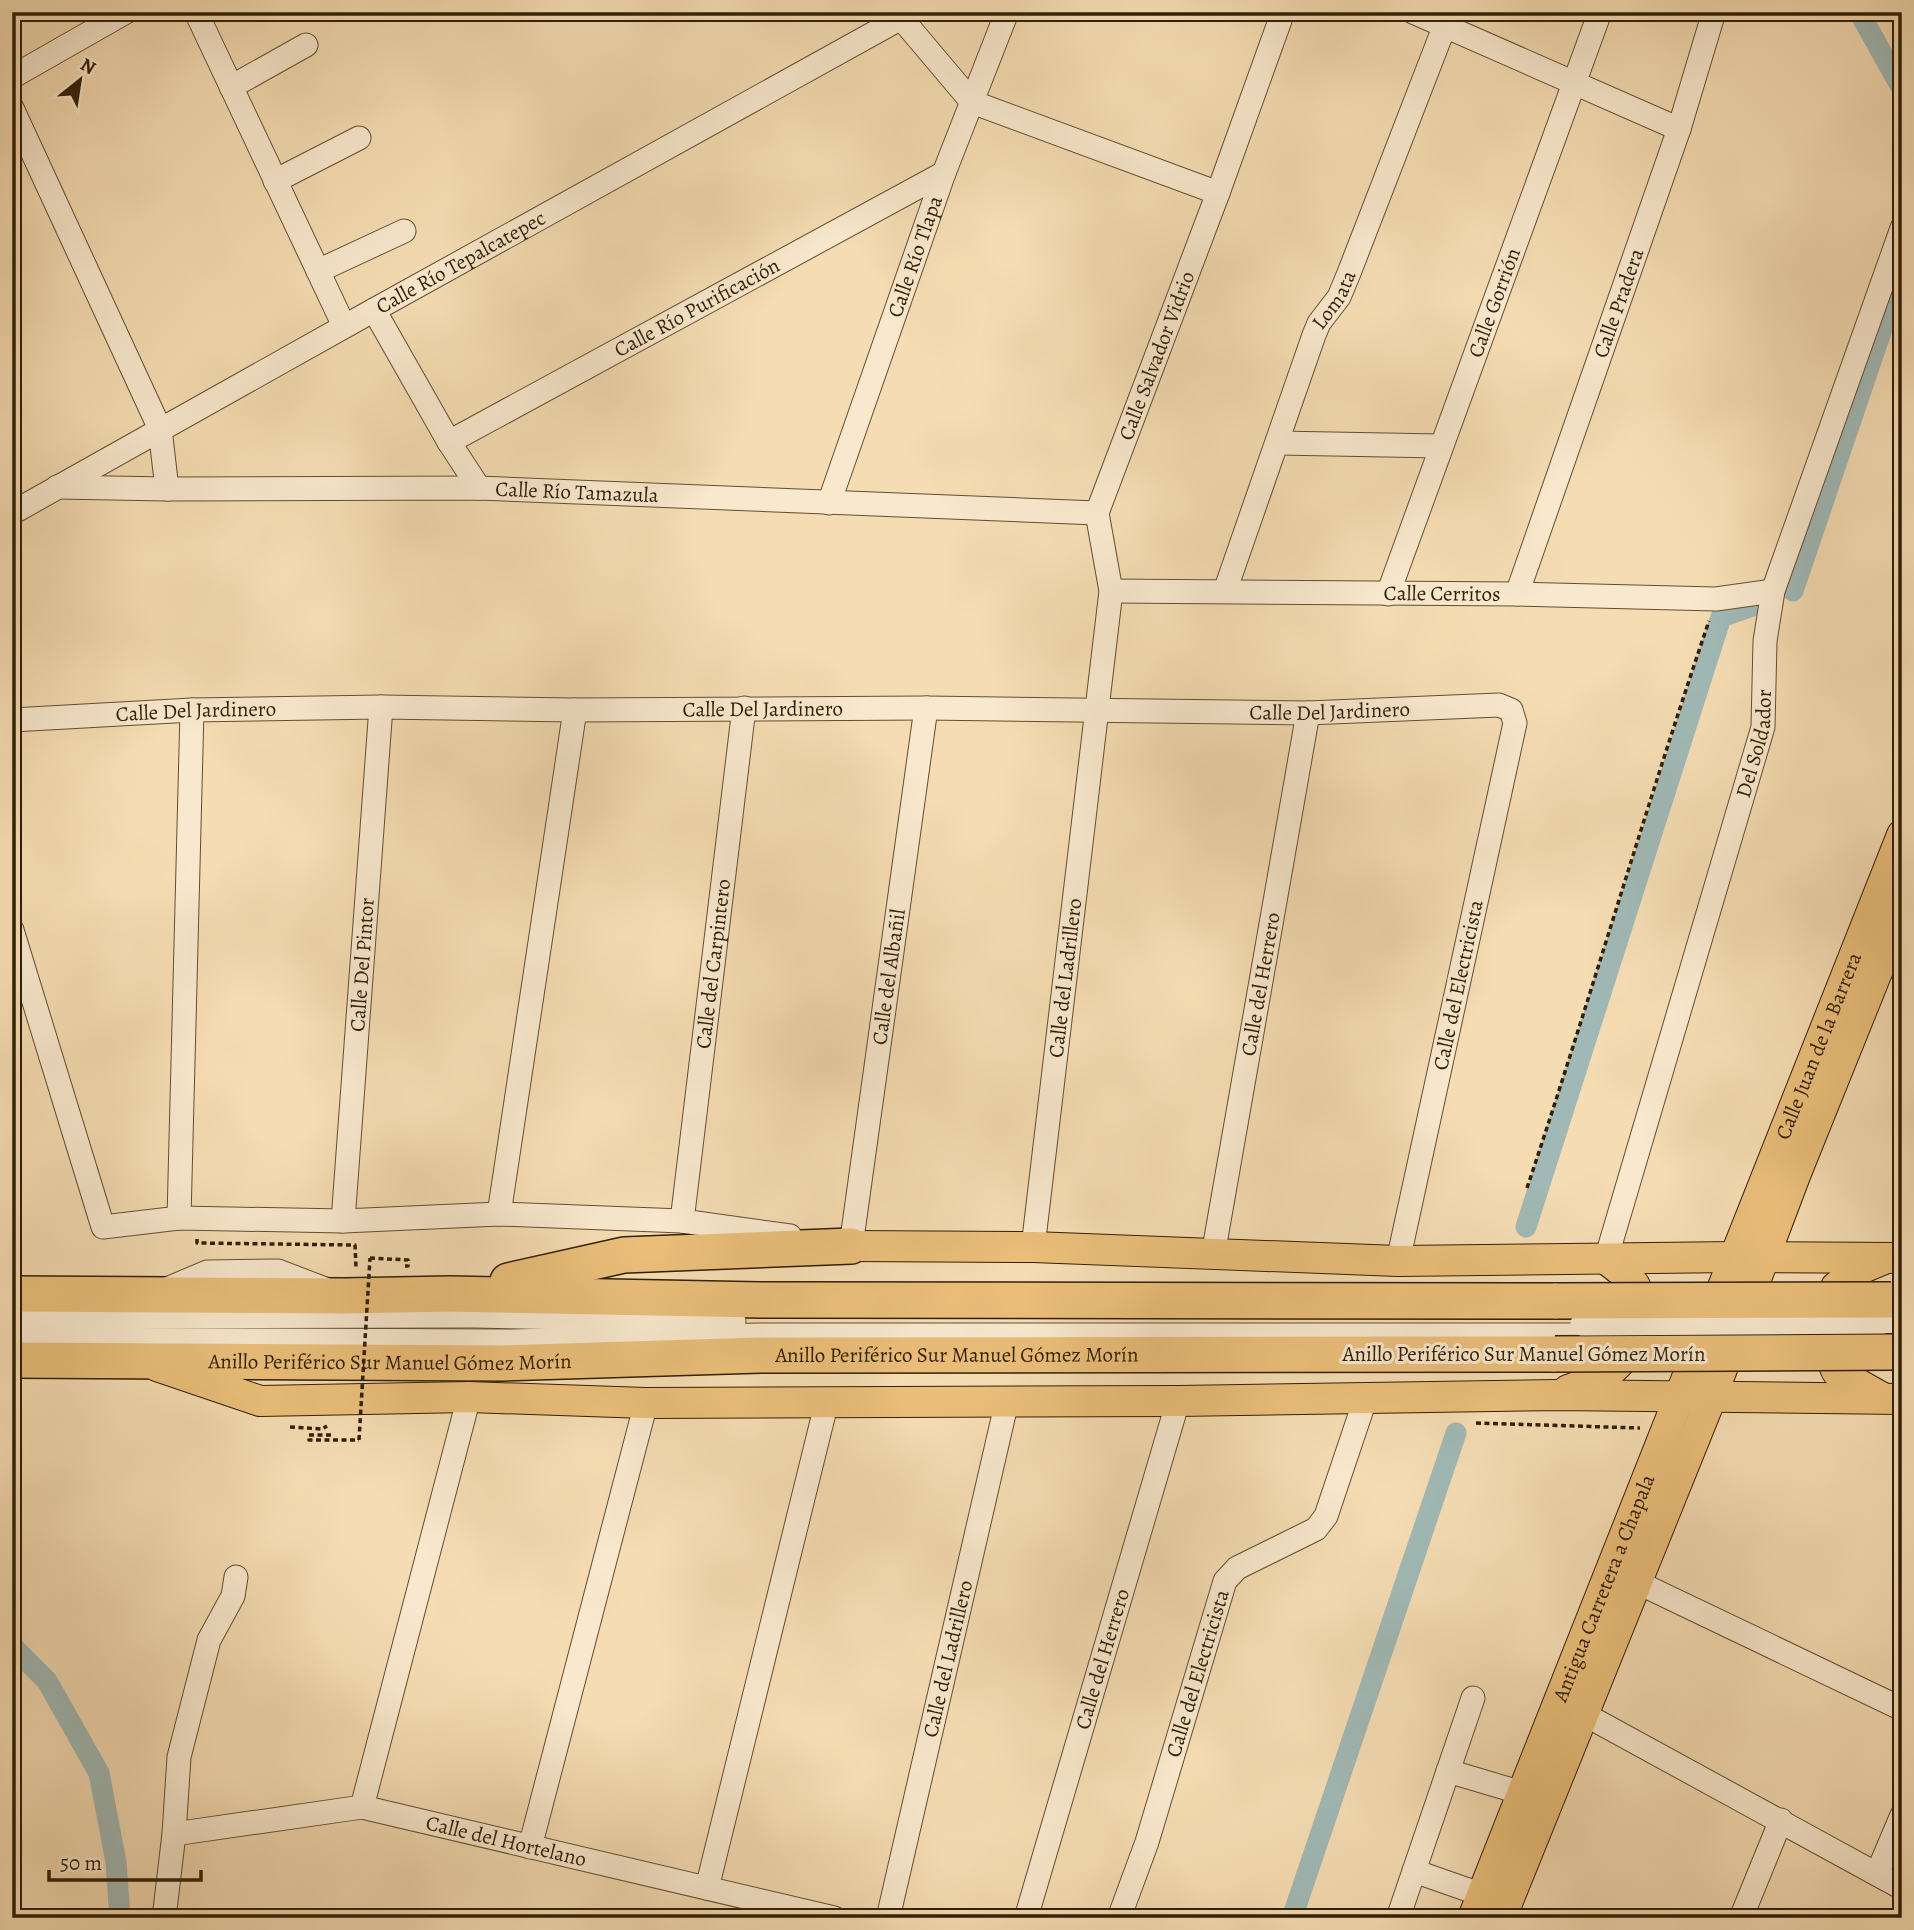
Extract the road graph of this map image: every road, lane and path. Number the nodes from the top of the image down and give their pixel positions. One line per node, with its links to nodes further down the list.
1 (126, 12): 11 (street)
2 (196, 12): 13 (street)
3 (1007, 12): 14 (street, Calle Río Tlapa)
4 (1283, 12): 20 (street, Calle Salvador Vidrio)
5 (1413, 12): 9 (street)
6 (1600, 12): 12 (street, Calle Gorrión)
7 (1714, 12): 16 (street, Calle Pradera)
8 (903, 14): 14 (street); 24 (street, Calle Río Tepalcatepec)
9 (1448, 19): 12 (street); 28 (street, Lomata)
10 (306, 46): 13 (street)
11 (12, 77)
12 (1576, 83): 16 (street); 29 (street, Calle Gorrión)
13 (231, 87): 19 (street)
14 (972, 102): 18 (street, Calle Río Tlapa); 20 (street)
15 (12, 108): 26 (street)
16 (1679, 129): 40 (street, Calle Pradera)
17 (359, 138): 19 (street)
18 (944, 173): 27 (street, Calle Río Purificación); 33 (street, Calle Río Tlapa)
19 (275, 181): 23 (street)
20 (1218, 192): 35 (street, Calle Salvador Vidrio)
21 (1902, 229): 38 (street, Del Soldador)
22 (404, 230): 23 (street)
23 (318, 271): 25 (street)
24 (374, 310): 25 (street, Calle Río Tepalcatepec); 27 (street)
25 (344, 326): 26 (street, Calle Río Tepalcatepec)
26 (160, 429): 30 (street, Calle Río Tepalcatepec); 32 (street)
27 (449, 442): 31 (street)
28 (1278, 443): 29 (street); 37 (street, Lomata)
29 (1440, 446): 39 (street, Calle Gorrión)
30 (57, 487): 32 (street, Calle Río Tamazula); 34 (street, Calle Río Tepalcatepec)
31 (479, 488): 32 (street, Calle Río Tamazula); 33 (street, Calle Río Tamazula)
32 (167, 489)
33 (829, 503): 35 (street, Calle Río Tamazula)
34 (12, 513)
35 (1097, 513): 36 (street)
36 (1111, 591): 37 (street, Calle Cerritos); 47 (street)
37 (1225, 591): 39 (street, Calle Cerritos)
38 (1773, 591): 41 (street, Calle Cerritos); 64 (street, Del Soldador)
39 (1388, 594): 40 (street, Calle Cerritos)
40 (1517, 594): 41 (street, Calle Cerritos)
41 (1716, 599): 54 (path)
42 (382, 708): 45 (street, Calle Del Jardinero); 46 (street, Calle Del Jardinero); 57 (street, Calle Del Pintor)
43 (744, 708): 44 (street, Calle Del Jardinero); 46 (street, Calle Del Jardinero); 58 (street, Calle del Carpintero)
44 (926, 708): 47 (street, Calle Del Jardinero); 59 (street, Calle del Albañil)
45 (192, 710): 50 (street, Calle Del Jardinero); 56 (street)
46 (575, 710): 55 (street)
47 (1097, 710): 49 (street, Calle Del Jardinero); 60 (street, Calle del Ladrillero)
48 (1511, 710): 49 (street, Calle Del Jardinero); 65 (street, Calle del Electricista)
49 (1308, 713): 61 (street, Calle del Herrero)
50 (12, 720)
51 (1902, 835): 62 (main road, Calle Juan de la Barrera)
52 (1902, 910): 62 (main road, Calle Juan de la Barrera)
53 (12, 930): 56 (street)
54 (1527, 1188)
55 (499, 1214): 57 (street); 58 (street)
56 (188, 1218): 57 (street); 67 (path)
57 (344, 1221)
58 (682, 1221): 59 (street)
59 (851, 1246): 60 (main road); 68 (highway)
60 (1033, 1247): 61 (main road)
61 (1213, 1255): 65 (main road)
62 (1750, 1258): 63 (main road); 64 (main road); 77 (main road, Antigua Carretera a Chapala); 78 (main road, Antigua Carretera a Chapala)
63 (1894, 1258): 79 (main road)
64 (1606, 1259): 65 (main road); 75 (main road)
65 (1398, 1261)
66 (397, 1266): 85 (path, bridge)
67 (350, 1282): 68 (highway); 69 (highway)
68 (450, 1294): 71 (highway, bridge)
69 (140, 1302): 70 (highway); 72 (street)
70 (27, 1326): 73 (street); 74 (highway, Anillo Periférico Sur Manuel Gómez Morín)
71 (1895, 1327): 72 (street); 74 (highway, Anillo Periférico Sur Manuel Gómez Morín, bridge)
72 (1583, 1330): 74 (street)
73 (12, 1339)
74 (144, 1351): 76 (main road)
75 (1557, 1395): 77 (main road); 80 (main road)
76 (469, 1397): 84 (main road); 93 (street)
77 (1680, 1397): 78 (main road); 86 (main road, Antigua Carretera a Chapala)
78 (1711, 1398): 79 (main road); 86 (main road, Antigua Carretera a Chapala)
79 (1893, 1399)
80 (1365, 1400): 83 (main road); 107 (street, Calle del Electricista)
81 (827, 1401): 82 (main road); 84 (main road); 100 (street)
82 (1007, 1401): 83 (main road); 105 (street, Calle del Ladrillero)
83 (1178, 1401): 106 (street, Calle del Herrero)
84 (646, 1403): 97 (street)
85 (322, 1429)
86 (1622, 1576): 89 (street); 90 (main road, Antigua Carretera a Chapala); 92 (main road, Antigua Carretera a Chapala)
87 (236, 1577): 96 (street)
88 (1473, 1698): 91 (street)
89 (1902, 1709)
90 (1583, 1713): 95 (street); 102 (main road, Antigua Carretera a Chapala)
91 (1448, 1771): 92 (street); 98 (street)
92 (1522, 1793): 102 (main road, Antigua Carretera a Chapala)
93 (362, 1807): 96 (street, Calle del Hortelano); 97 (street, Calle del Hortelano)
94 (1902, 1815): 99 (street)
95 (1781, 1820): 99 (street); 109 (street)
96 (174, 1834): 103 (street)
97 (530, 1847): 100 (street, Calle del Hortelano)
98 (1414, 1871): 102 (street); 108 (street)
99 (1877, 1874): 101 (street)
100 (707, 1888): 104 (street, Calle del Hortelano)
101 (1902, 1888)
102 (1491, 1908)
103 (164, 1918)
104 (834, 1918)
105 (888, 1918)
106 (1026, 1918)
107 (1119, 1918)
108 (1398, 1918)
109 (1741, 1918)

